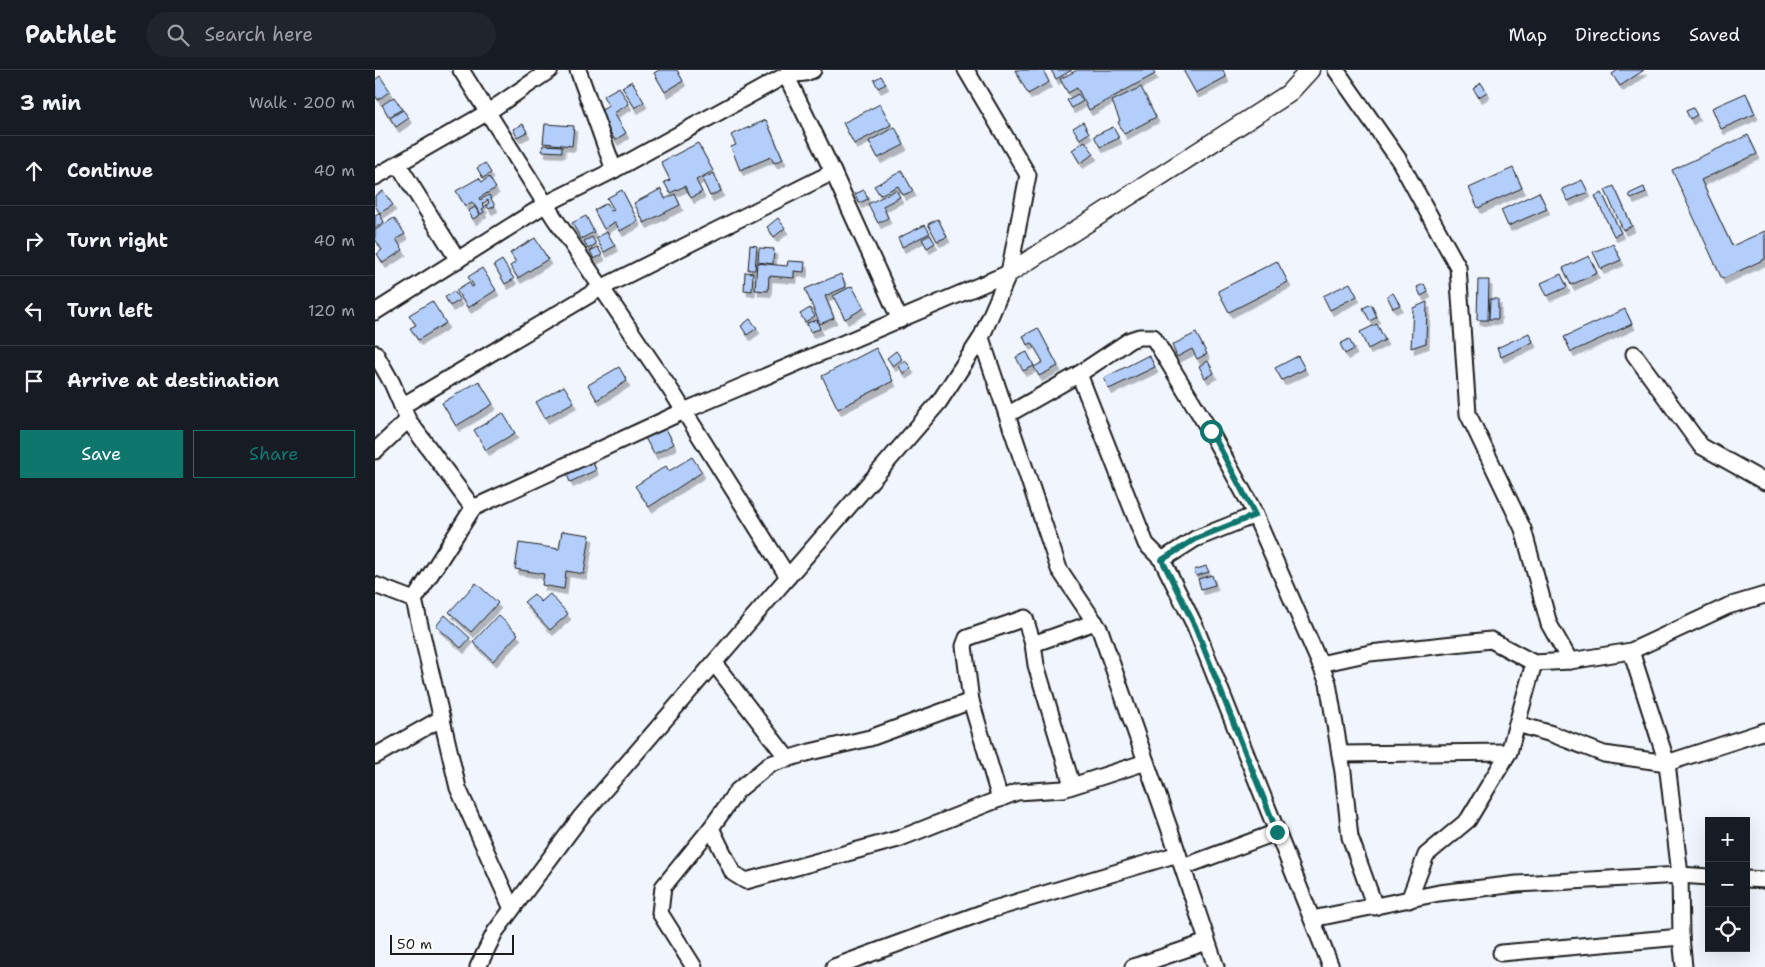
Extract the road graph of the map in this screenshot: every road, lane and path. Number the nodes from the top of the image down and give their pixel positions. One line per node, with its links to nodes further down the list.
1 (461, 70): 9 (street)
2 (550, 70): 9 (street)
3 (578, 70): 11 (street)
4 (813, 70): 8 (street)
5 (966, 70): 16 (street)
6 (1310, 70): 16 (street)
7 (1337, 70): 40 (street)
8 (786, 75): 11 (street); 12 (street)
9 (488, 112): 10 (street); 14 (street)
10 (398, 164): 13 (street); 15 (street)
11 (614, 170): 14 (street)
12 (833, 172): 17 (street); 19 (street)
13 (375, 178)
14 (546, 204): 15 (street); 17 (street)
15 (458, 260): 18 (street)
16 (1009, 273): 19 (street); 20 (street)
17 (601, 288): 24 (street); 25 (street)
18 (375, 312)
19 (899, 320): 25 (street)
20 (981, 338): 26 (street); 33 (street)
21 (375, 353): 24 (street)
22 (1634, 354): 29 (street)
23 (1079, 374): 26 (street); 31 (street); 32 (street)
24 (402, 406): 27 (street)
25 (684, 411): 30 (street); 33 (street)
26 (1007, 415): 37 (street)
27 (408, 420): 28 (street); 30 (street)
28 (375, 451)
29 (1765, 482)
30 (473, 508): 36 (street)
31 (1255, 515): 32 (street); 43 (street)
32 (1162, 560): 57 (street)
33 (788, 577): 41 (street)
34 (375, 585): 36 (street)
35 (1765, 595): 39 (street)
36 (414, 600): 45 (street)
37 (1095, 622): 38 (street); 52 (street)
38 (1033, 644): 44 (street); 54 (street)
39 (1631, 651): 40 (street); 53 (street)
40 (1570, 661): 42 (street)
41 (713, 663): 51 (street); 65 (street)
42 (1534, 663): 43 (street); 46 (street)
43 (1320, 664): 49 (street)
44 (971, 700): 51 (street); 55 (street)
45 (442, 718): 50 (street); 65 (street)
46 (1517, 724): 48 (street); 53 (street)
47 (1765, 731): 53 (street)
48 (1509, 752): 49 (street); 63 (street)
49 (1340, 754): 64 (street)
50 (375, 756)
51 (788, 759): 56 (street)
52 (1146, 762): 54 (street); 58 (street)
53 (1667, 763): 59 (street)
54 (1072, 785): 55 (street)
55 (1000, 799): 56 (street)
56 (711, 828): 71 (street)
57 (1277, 832): 58 (street); 66 (street)
58 (1180, 861): 68 (street); 72 (street)
59 (1679, 874): 60 (street); 63 (street); 67 (street)
60 (1705, 877)
61 (1750, 879): 62 (street)
62 (1765, 880)
63 (1409, 900): 64 (street)
64 (1375, 907): 66 (street)
65 (512, 909): 70 (street)
66 (1312, 919): 75 (street)
67 (1681, 937): 69 (street); 76 (street)
68 (1207, 942): 73 (street); 74 (street)
69 (1501, 953)
70 (478, 967)
71 (694, 967)
72 (834, 967)
73 (1133, 967)
74 (1216, 967)
75 (1331, 967)
76 (1684, 967)

